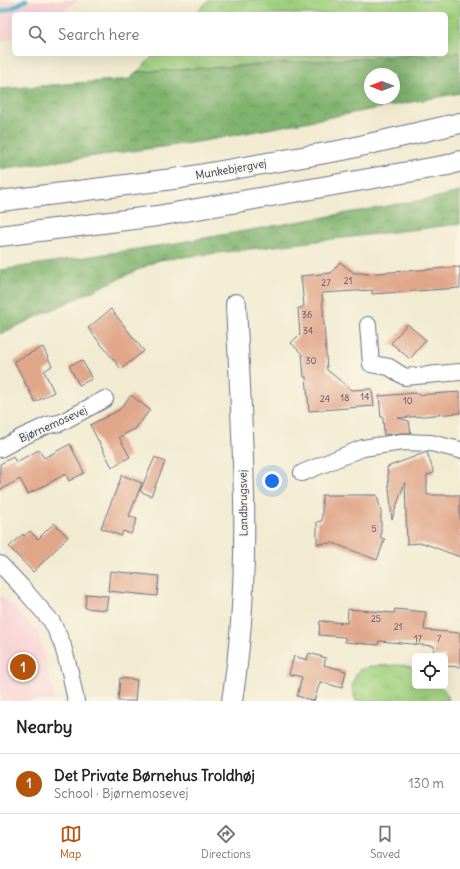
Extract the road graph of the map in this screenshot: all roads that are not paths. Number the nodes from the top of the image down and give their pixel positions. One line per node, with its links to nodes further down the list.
1 (460, 123): 3 (street, Munkebjergvej)
2 (460, 161): 4 (street)
3 (0, 201)
4 (0, 236)
5 (236, 304): 14 (street, Landbrugsvej)
6 (368, 325): 7 (street)
7 (460, 372)
8 (105, 399): 9 (street, Bjørnemosevej)
9 (0, 449)
10 (460, 450): 11 (street)
11 (302, 473)
12 (0, 564): 13 (street)
13 (76, 701)
14 (232, 701)

